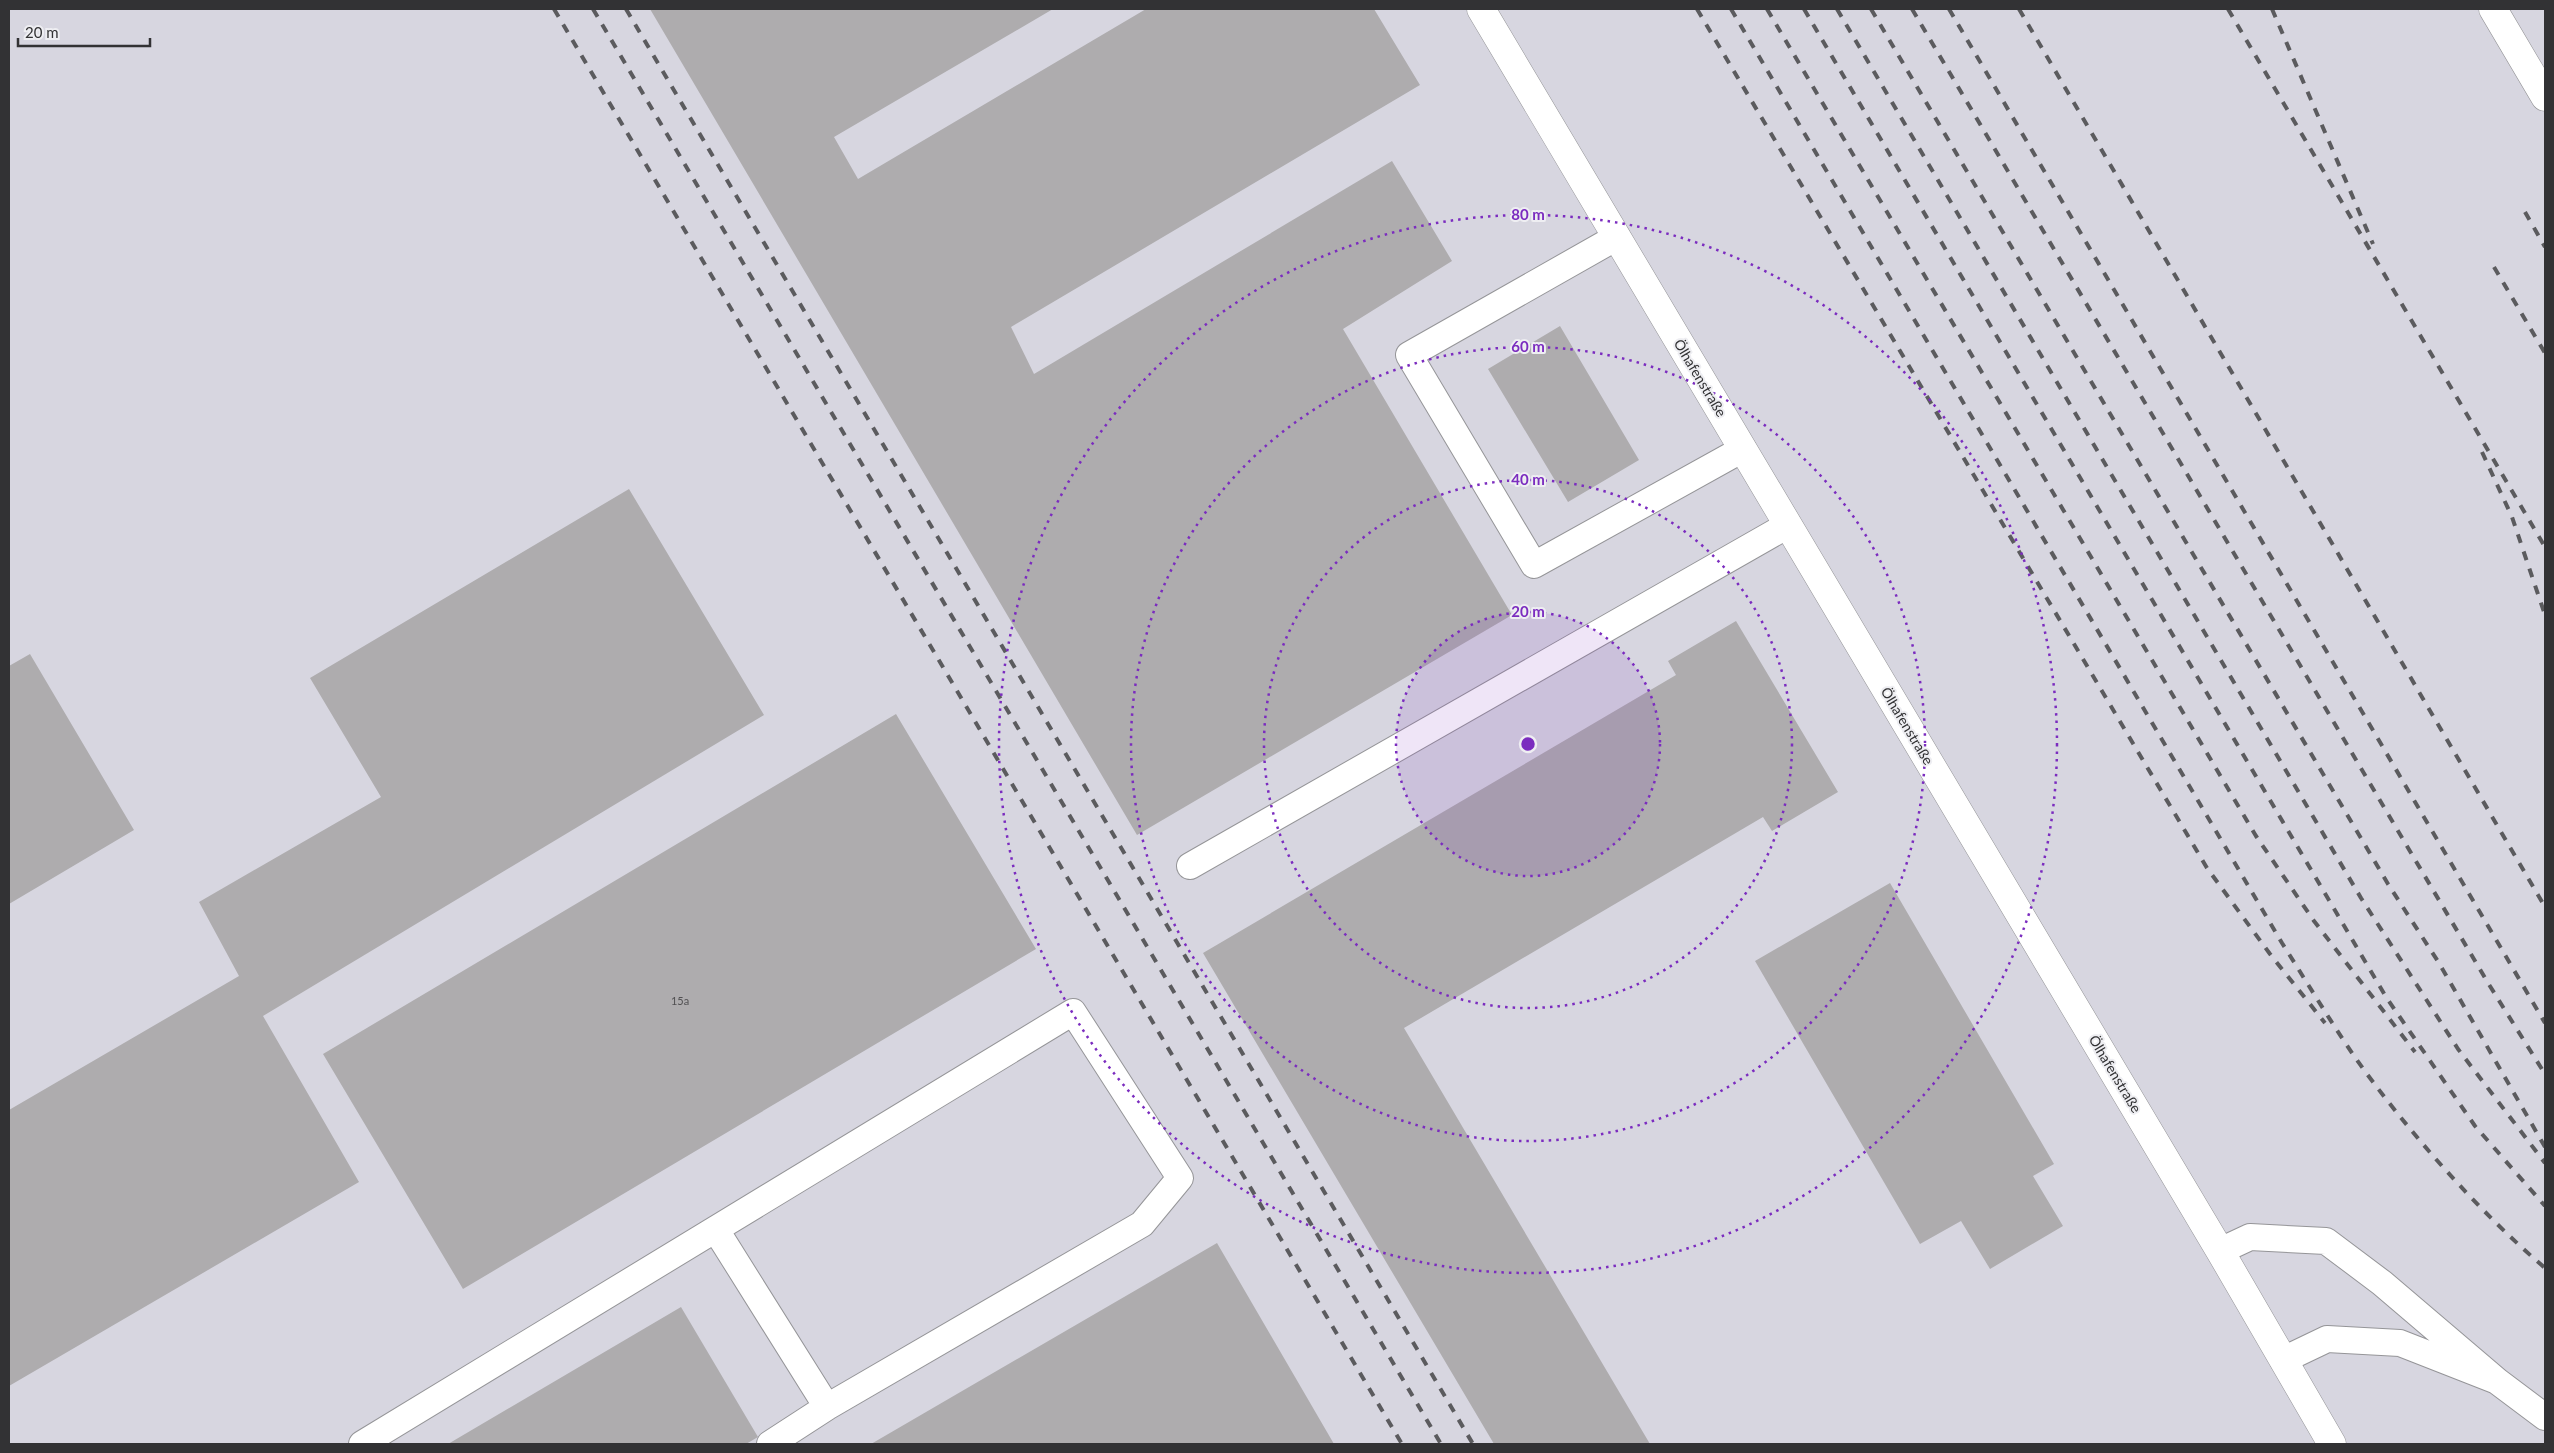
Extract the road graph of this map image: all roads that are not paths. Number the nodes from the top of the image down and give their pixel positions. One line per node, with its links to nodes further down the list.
1 (1481, 9): 4 (street, Ölhafenstraße)
2 (2494, 9): 3 (street)
3 (2545, 97)
4 (1616, 238): 5 (street, Ölhafenstraße); 5 (lane)
5 (1742, 449): 6 (street, Ölhafenstraße)
6 (1788, 525): 7 (lane); 9 (street, Ölhafenstraße)
7 (1190, 866)
8 (716, 1230): 12 (lane); 12 (lane); 14 (lane)
9 (2220, 1251): 10 (street, Ölhafenstraße); 11 (lane)
10 (2284, 1360): 11 (lane); 16 (street, Ölhafenstraße)
11 (2497, 1382): 13 (lane)
12 (827, 1407): 15 (lane)
13 (2545, 1417)
14 (362, 1444)
15 (770, 1444)
16 (2332, 1444)

